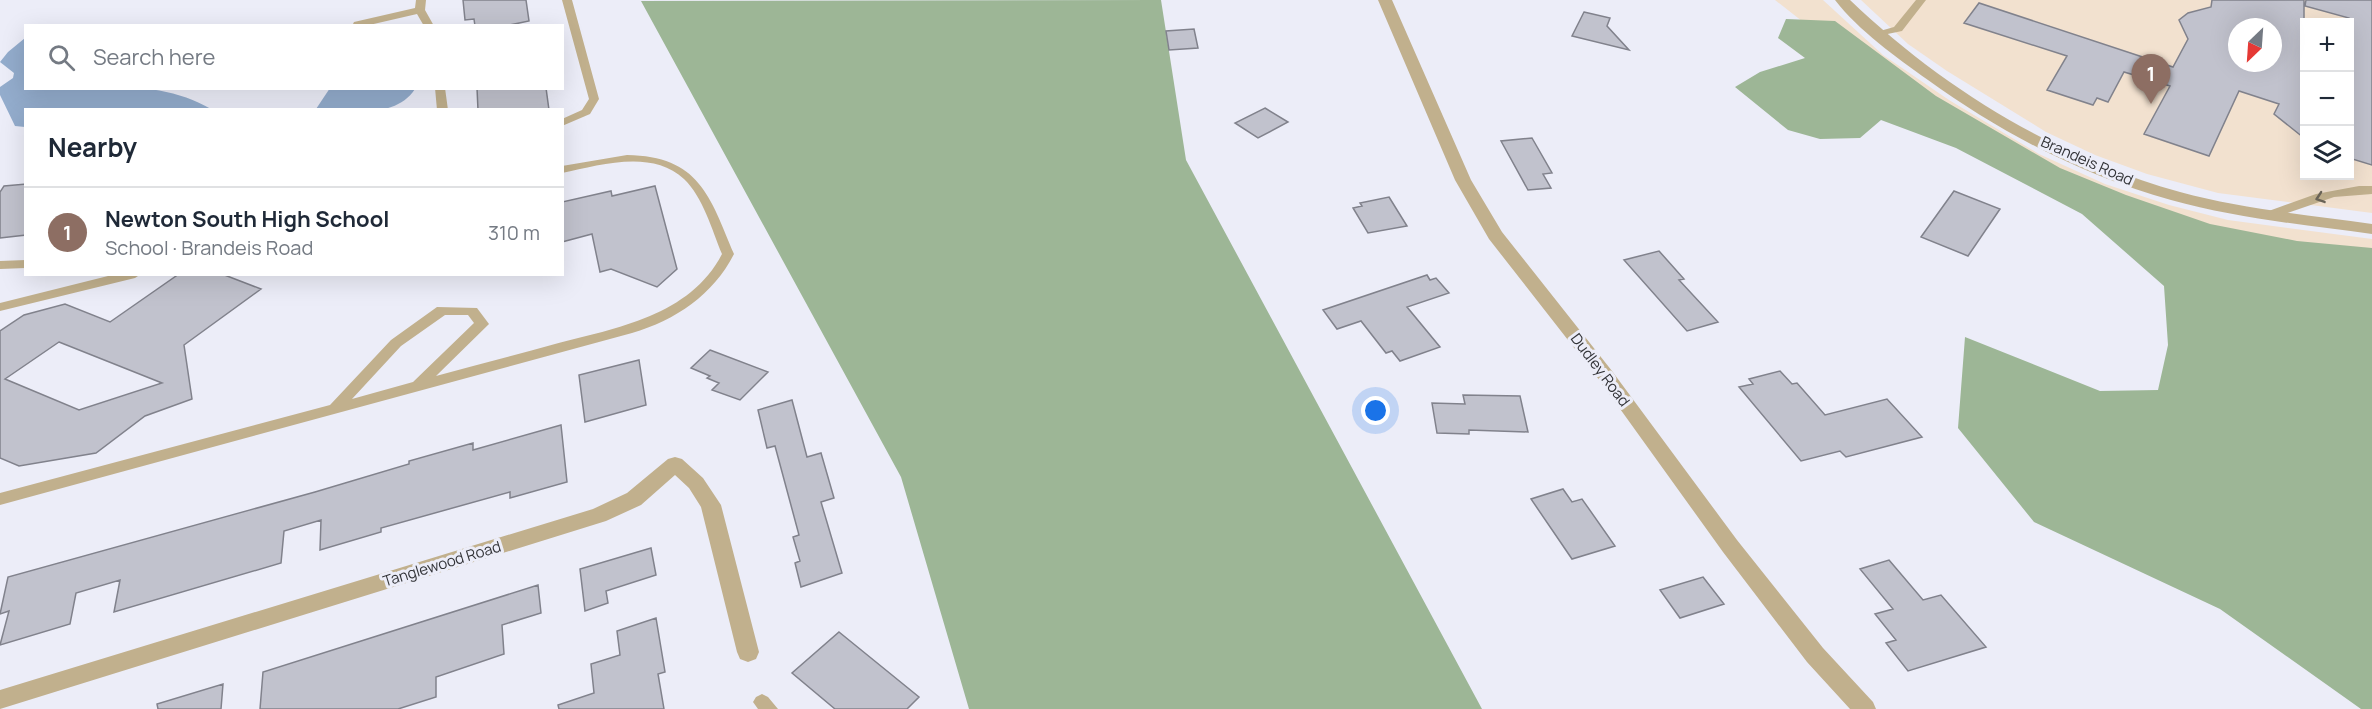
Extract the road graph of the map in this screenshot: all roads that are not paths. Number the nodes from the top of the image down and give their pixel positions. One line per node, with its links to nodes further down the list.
1 (567, 0): 11 (lane)
2 (1385, 0): 25 (street, Dudley Road)
3 (1842, 0): 8 (street, Brandeis Road)
4 (1922, 0): 8 (lane)
5 (420, 5): 6 (lane); 7 (lane)
6 (358, 24)
7 (428, 24)
8 (1877, 35): 14 (street, Brandeis Road)
9 (440, 90): 10 (lane)
10 (443, 108)
11 (564, 122)
12 (564, 170): 20 (lane)
13 (2372, 190): 14 (lane, one-way to 14)
14 (2270, 215): 15 (street, Brandeis Road)
15 (2372, 230)
16 (24, 264): 17 (lane)
17 (0, 265)
18 (127, 276): 19 (lane)
19 (0, 307)
20 (415, 388): 21 (lane); 21 (lane)
21 (334, 410): 22 (lane)
22 (0, 499)
23 (748, 652): 24 (street, Tanglewood Road)
24 (0, 700)
25 (1865, 709)

